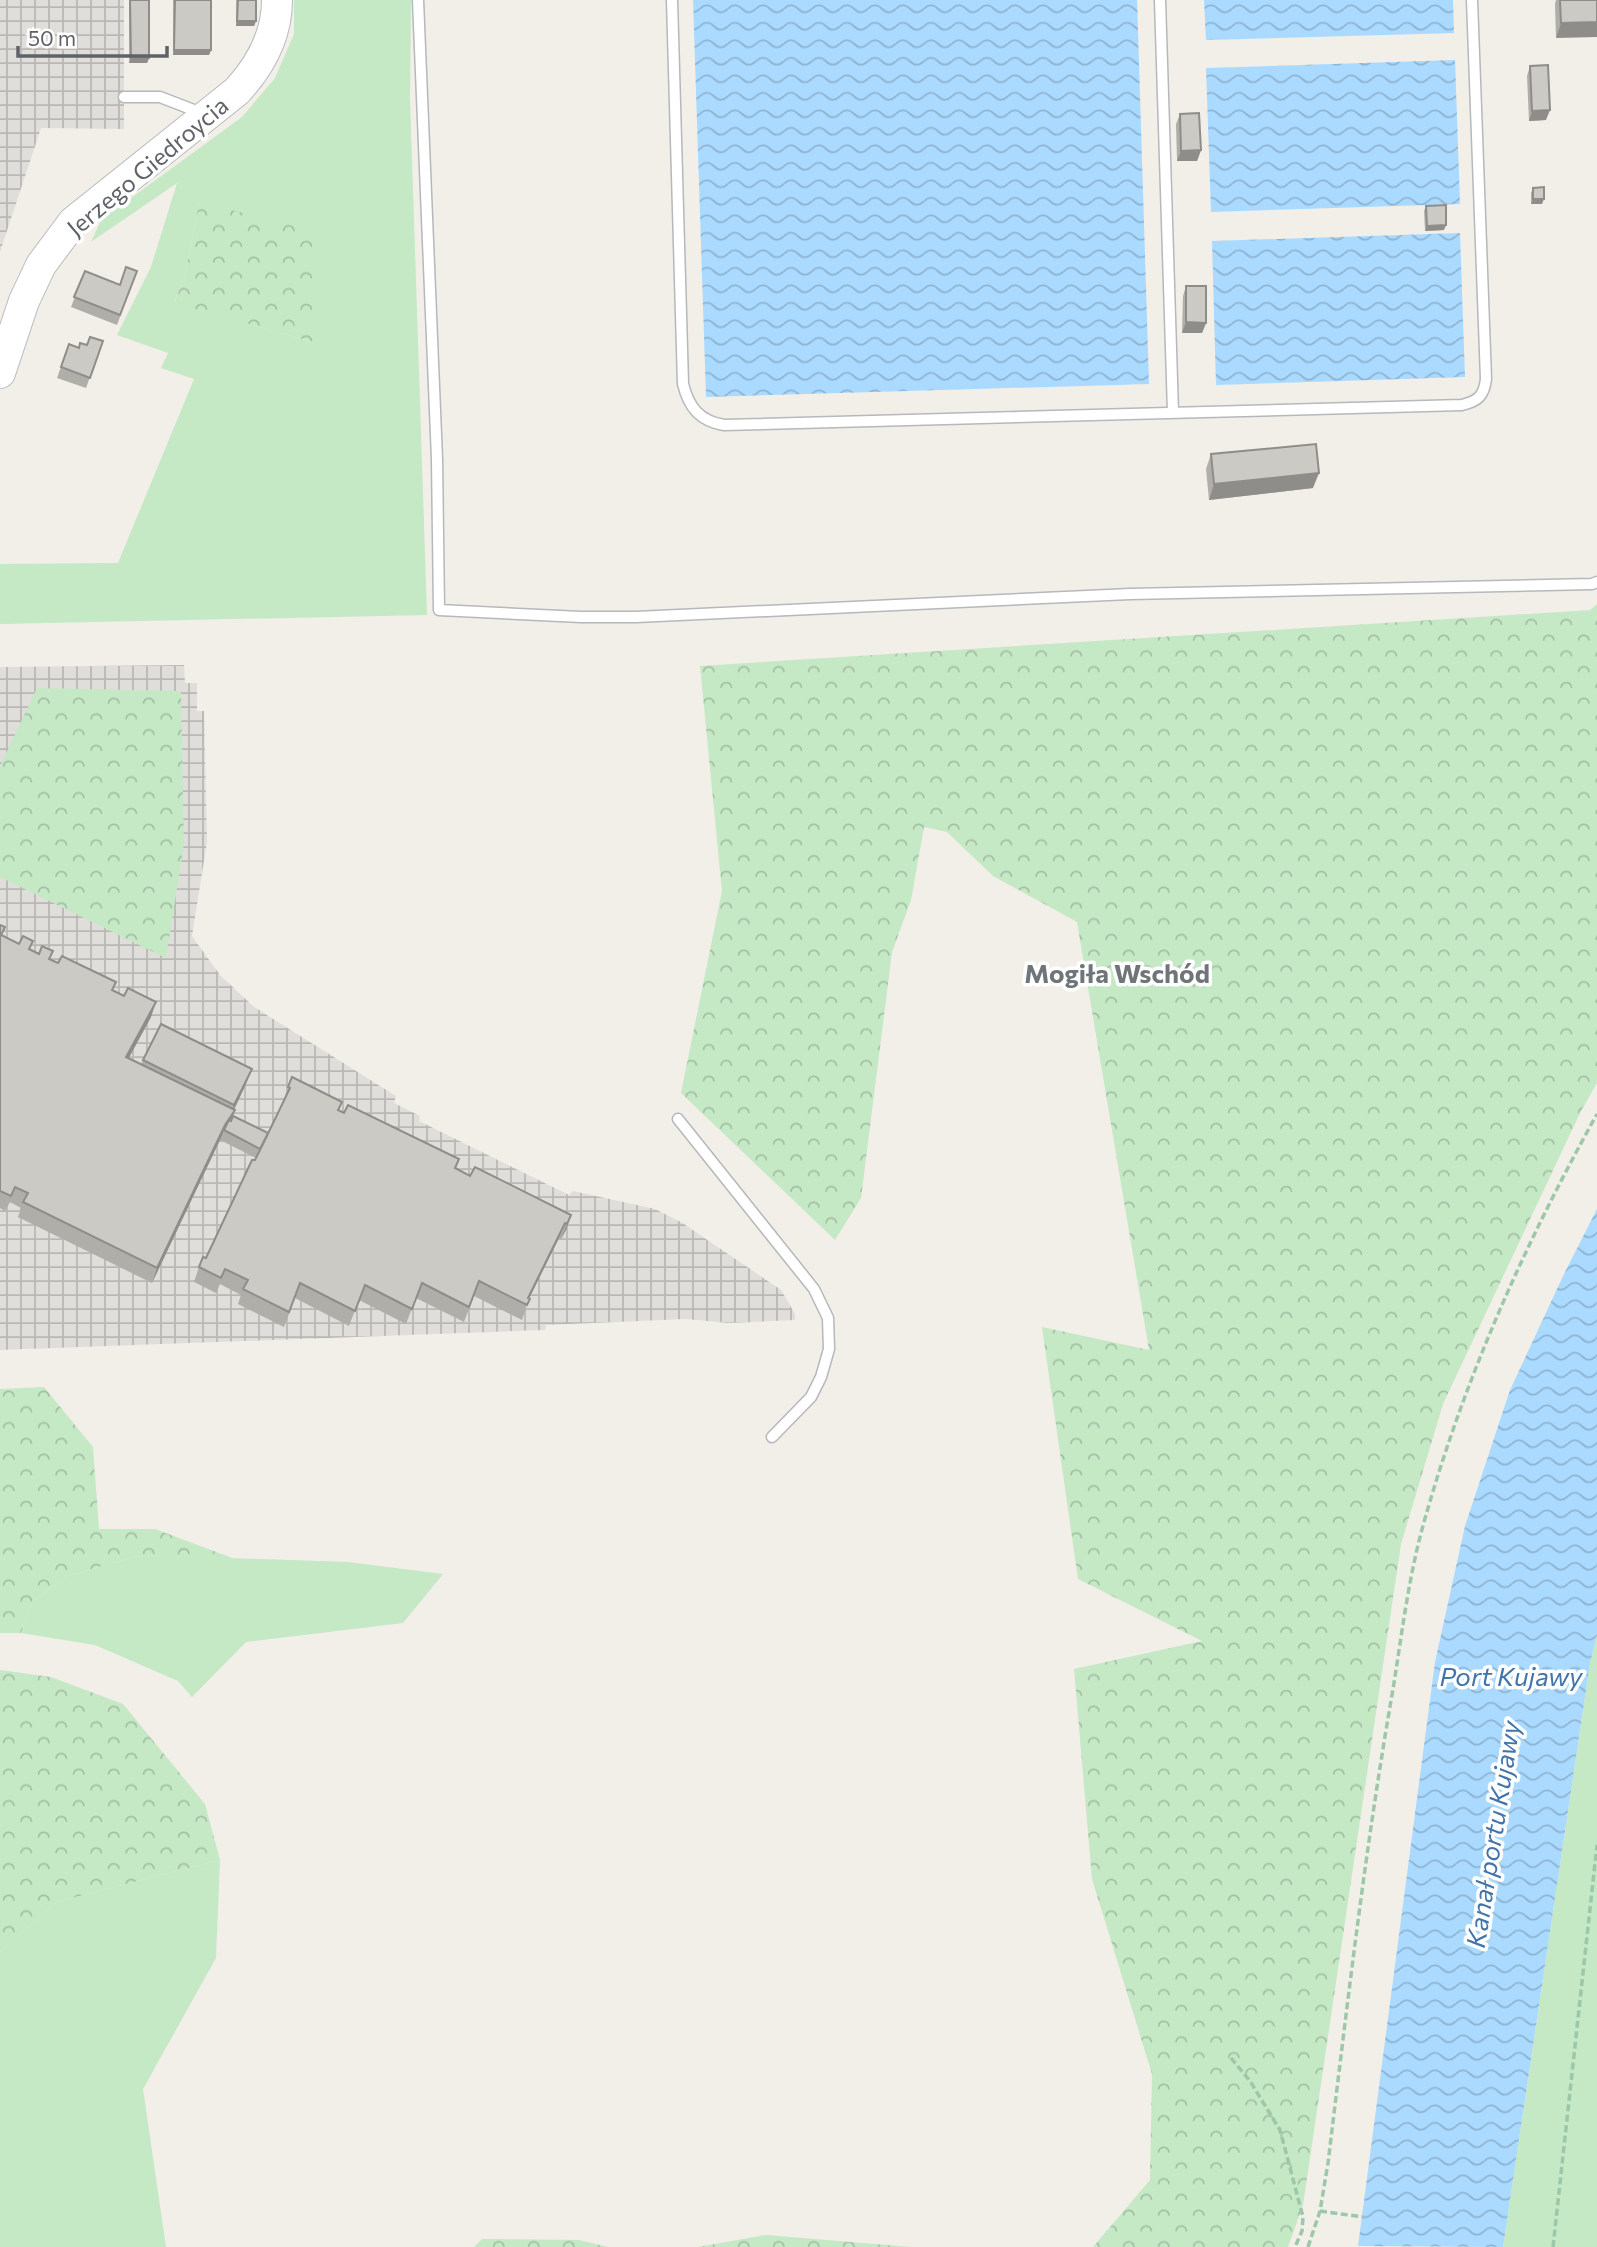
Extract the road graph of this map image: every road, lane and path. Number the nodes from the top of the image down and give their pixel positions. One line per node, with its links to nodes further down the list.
1 (277, 0): 7 (street, Jerzego Giedroycia)
2 (418, 0): 10 (lane)
3 (672, 0): 9 (lane)
4 (1160, 0): 9 (lane)
5 (1472, 0): 9 (lane)
6 (124, 97): 7 (lane)
7 (207, 115): 8 (street, Jerzego Giedroycia)
8 (0, 373)
9 (1173, 412)
10 (1597, 582)
11 (1597, 1114): 16 (path)
12 (678, 1119): 13 (lane)
13 (772, 1437)
14 (1597, 1845): 22 (path)
15 (1231, 2058): 18 (path)
16 (1320, 2211): 17 (path); 19 (path)
17 (1363, 2217)
18 (1302, 2231): 19 (path); 20 (path)
19 (1312, 2236): 21 (path)
20 (1295, 2247)
21 (1308, 2247)
22 (1553, 2247)

